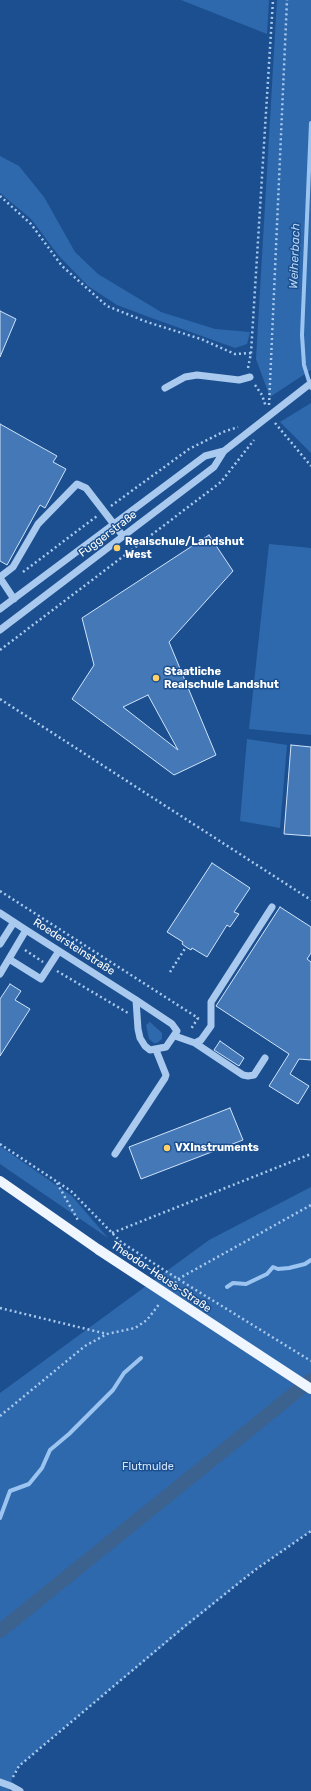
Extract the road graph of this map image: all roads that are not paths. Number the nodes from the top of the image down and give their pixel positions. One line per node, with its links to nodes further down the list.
1 (250, 377): 3 (street)
2 (311, 383): 4 (street, Fuggerstraße)
3 (165, 388)
4 (224, 451): 5 (street, Fuggerstraße); 6 (street, Fuggerstraße)
5 (114, 524): 6 (street); 7 (street); 8 (street, Fuggerstraße)
6 (123, 536): 10 (street, Fuggerstraße)
7 (0, 577): 8 (street)
8 (14, 599): 9 (street, Fuggerstraße)
9 (0, 609)
10 (0, 630)
11 (272, 908): 21 (street)
12 (0, 913): 13 (street, Roedersteinstraße)
13 (14, 922): 14 (street, Roedersteinstraße); 15 (street)
14 (26, 930): 16 (street, Roedersteinstraße); 17 (street)
15 (0, 944)
16 (59, 951): 17 (street); 19 (street, Roedersteinstraße)
17 (9, 959): 18 (street)
18 (0, 974)
19 (136, 1000): 20 (street, Roedersteinstraße); 22 (street)
20 (175, 1036): 21 (street); 22 (street)
21 (195, 1043): 23 (street)
22 (156, 1050): 24 (street)
23 (265, 1058)
24 (116, 1154)
25 (0, 1181): 26 (main road, Theodor-Heuss-Straße, bridge)
26 (311, 1389)
27 (0, 1782): 28 (street)
28 (20, 1791)

